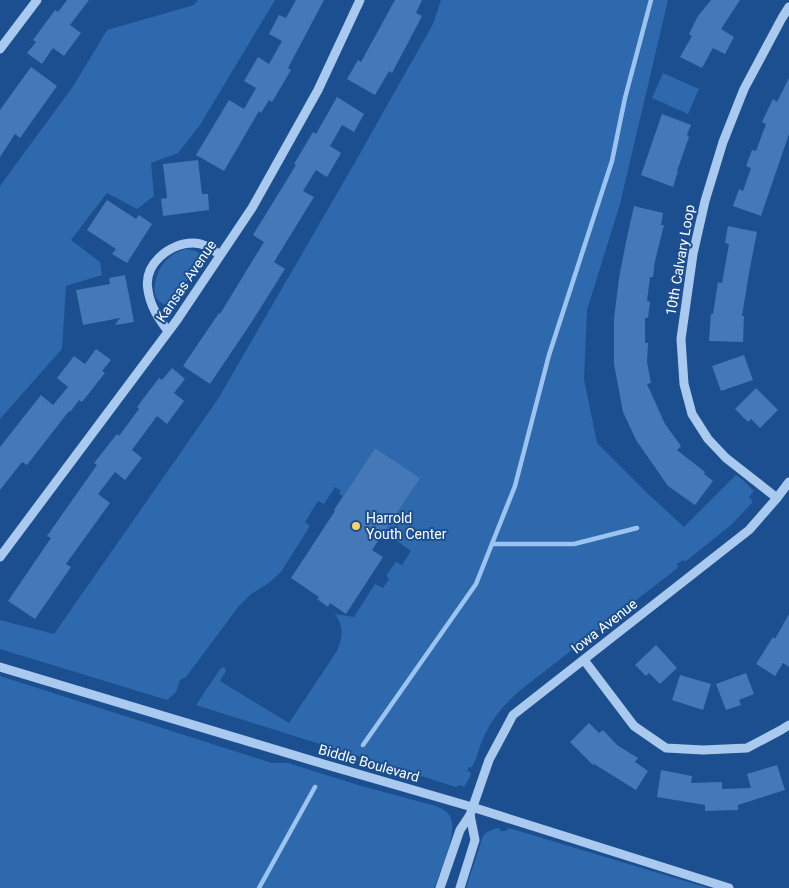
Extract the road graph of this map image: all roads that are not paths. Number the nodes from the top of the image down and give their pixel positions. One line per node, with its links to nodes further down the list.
1 (37, 0): 4 (street)
2 (360, 0): 5 (street, Kansas Avenue)
3 (789, 7): 8 (street, 10th Calvary Loop)
4 (0, 49)
5 (220, 255): 6 (street, Kansas Avenue); 6 (street)
6 (168, 331): 9 (street, Kansas Avenue)
7 (789, 482): 8 (street, Iowa Avenue)
8 (777, 498): 10 (street, Iowa Avenue)
9 (0, 557)
10 (584, 660): 12 (street); 13 (street, Iowa Avenue)
11 (0, 667): 13 (street, Biddle Boulevard)
12 (789, 725)
13 (471, 811): 14 (street, Iowa Avenue); 15 (street); 16 (street, Biddle Boulevard)
14 (440, 888)
15 (460, 888)
16 (729, 888)

